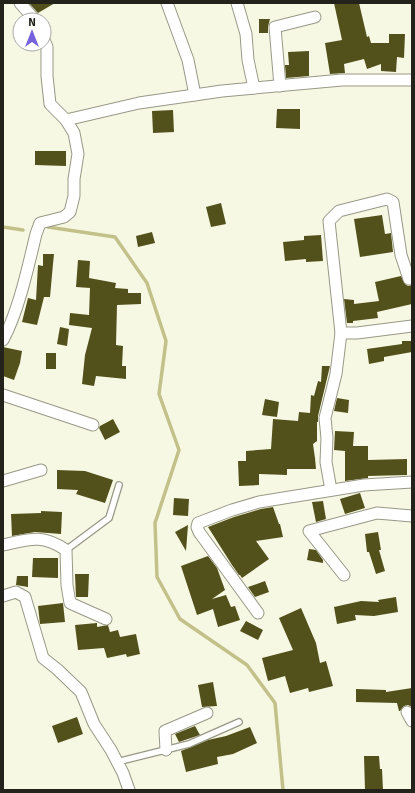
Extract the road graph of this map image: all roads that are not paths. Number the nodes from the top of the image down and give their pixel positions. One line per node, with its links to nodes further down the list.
1 (20, 3): 4 (street)
2 (167, 3): 10 (street)
3 (237, 3): 9 (street)
4 (28, 12)
5 (315, 17): 8 (street)
6 (47, 52): 11 (street)
7 (412, 80): 8 (street)
8 (280, 86): 9 (street)
9 (254, 88): 10 (street)
10 (195, 95): 11 (street)
11 (66, 120): 15 (street)
12 (409, 279): 14 (street)
13 (412, 326): 14 (street)
14 (341, 333): 22 (street)
15 (3, 340)
16 (3, 395): 17 (street)
17 (93, 425)
18 (41, 470): 19 (street)
19 (3, 482)
20 (412, 482): 22 (street)
21 (119, 485): 25 (lane)
22 (331, 490): 28 (street)
23 (412, 516): 26 (street)
24 (3, 545): 25 (street)
25 (66, 550): 29 (street)
26 (344, 575)
27 (3, 596): 33 (street)
28 (258, 613)
29 (106, 619)
30 (207, 714): 32 (street)
31 (239, 722): 32 (lane)
32 (166, 750): 33 (lane)
33 (117, 762): 34 (street)
34 (129, 790)

